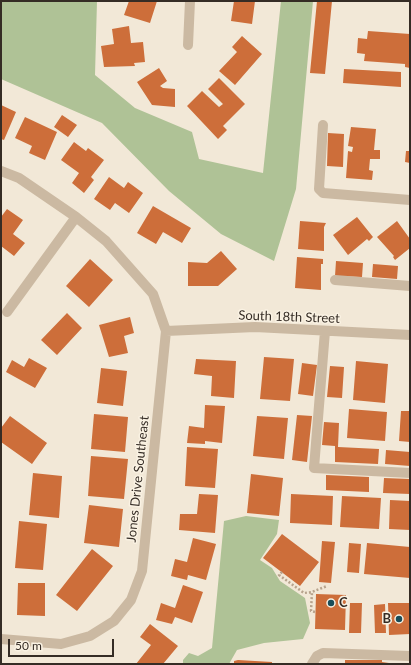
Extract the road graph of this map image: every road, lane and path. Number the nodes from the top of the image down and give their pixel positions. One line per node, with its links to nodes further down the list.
1 (190, 1): 2 (street)
2 (188, 45)
3 (323, 125): 5 (street)
4 (1, 171): 6 (street)
5 (410, 200)
6 (76, 217): 9 (street); 10 (street)
7 (335, 280): 8 (street)
8 (410, 286)
9 (8, 312)
10 (166, 331): 11 (street, South 18th Street); 18 (street, Jones Drive Southeast)
11 (325, 331): 12 (street, South 18th Street); 13 (street)
12 (410, 335)
13 (410, 473)
14 (282, 572): 16 (path)
15 (327, 586): 16 (path)
16 (312, 592): 17 (path)
17 (315, 612)
18 (1, 639)
19 (410, 656): 20 (street)
20 (312, 664)

